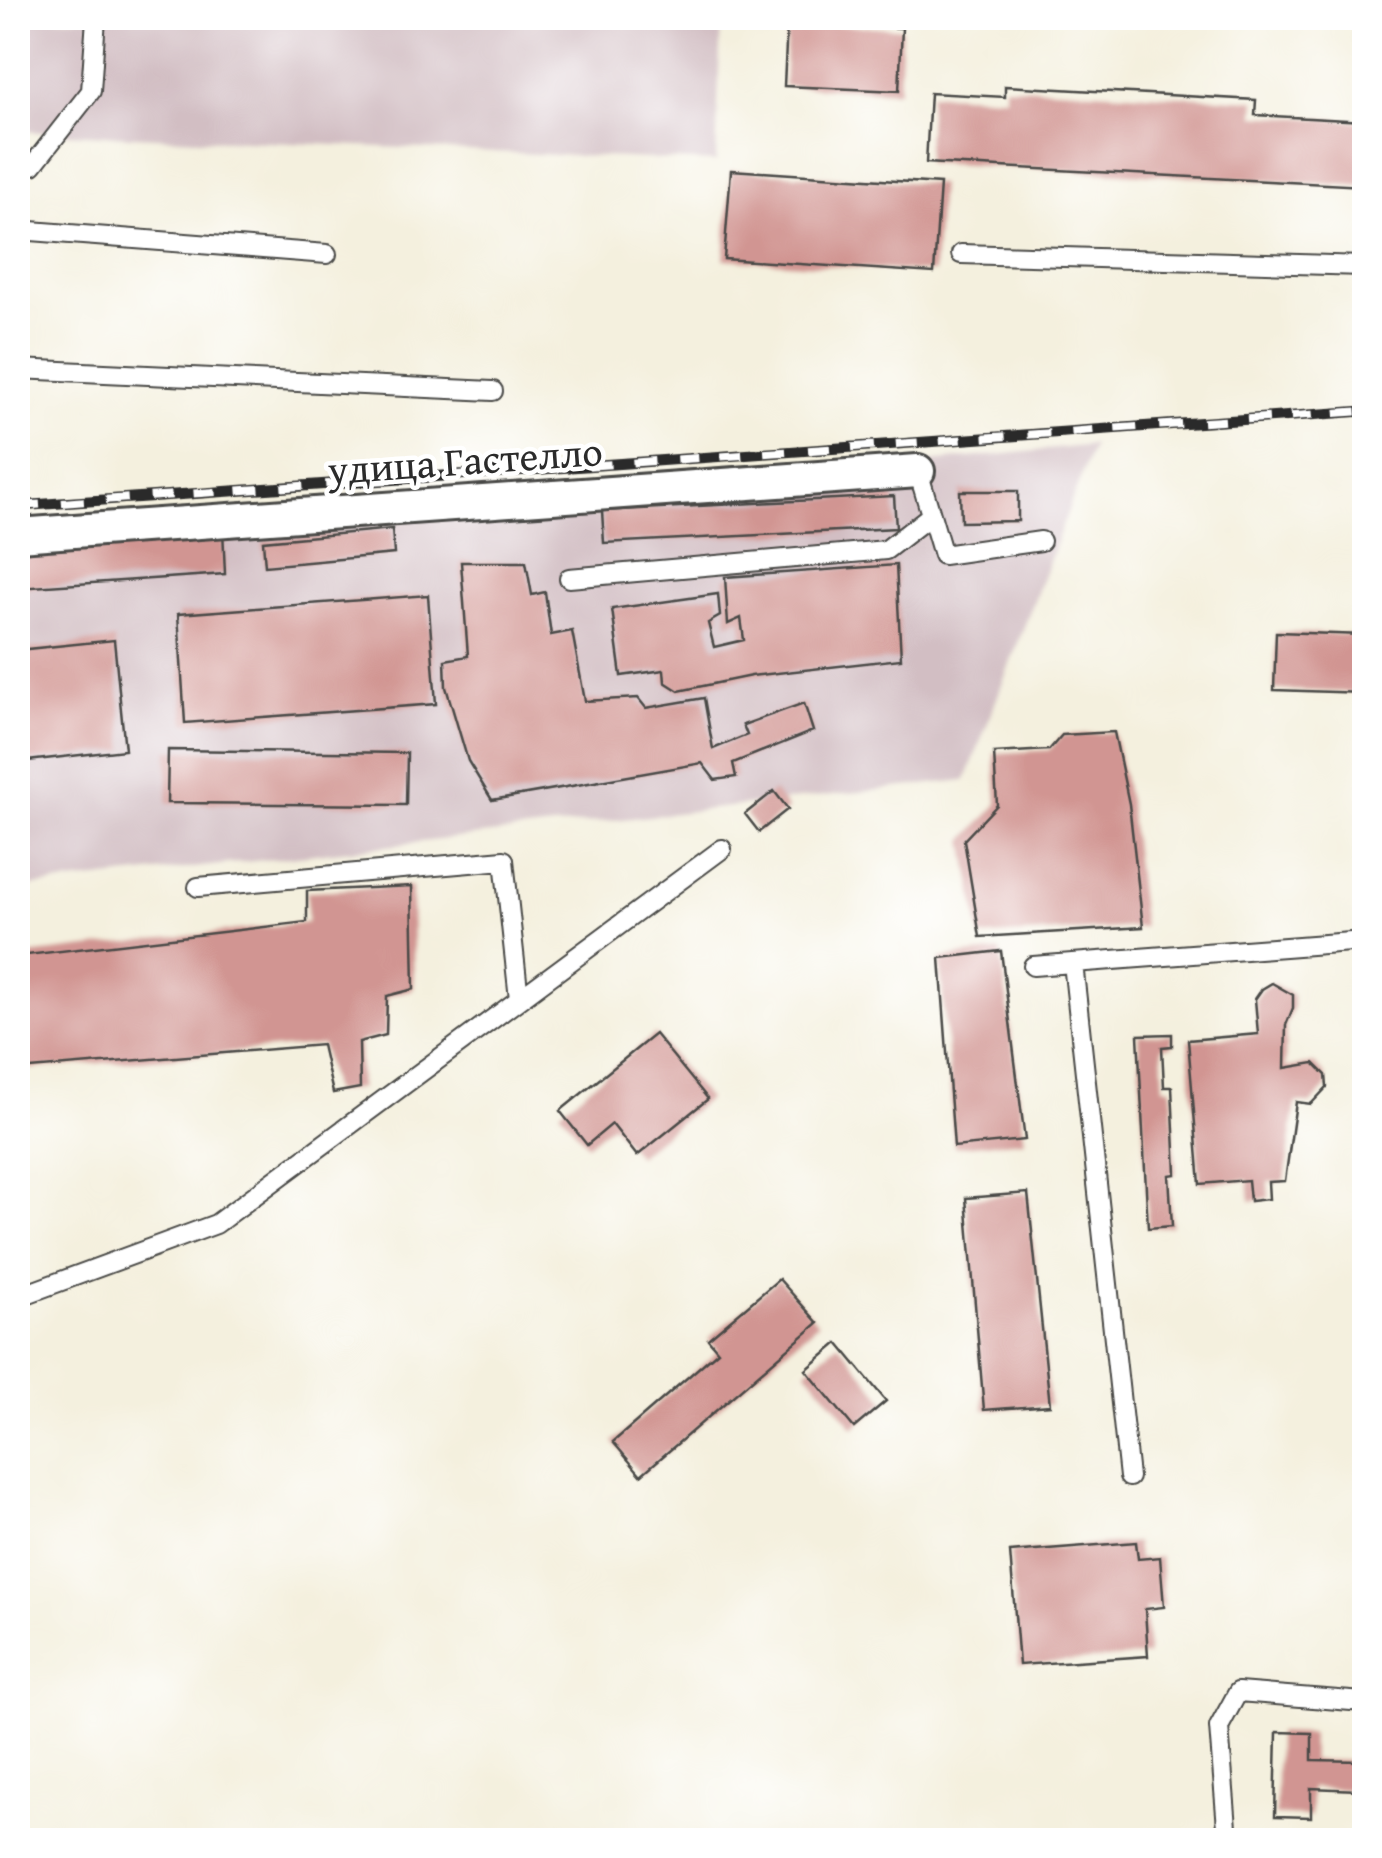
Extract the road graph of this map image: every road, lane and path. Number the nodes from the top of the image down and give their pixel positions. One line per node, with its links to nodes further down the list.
1 (96, 18): 2 (lane)
2 (18, 165)
3 (18, 230): 4 (lane)
4 (327, 254)
5 (961, 254): 6 (lane)
6 (1364, 266)
7 (18, 369): 8 (lane)
8 (493, 391)
9 (918, 471): 10 (lane); 11 (street, удица Гастелло)
10 (931, 516): 12 (lane); 13 (lane)
11 (18, 534)
12 (1041, 541)
13 (569, 578)
14 (722, 848): 19 (lane)
15 (198, 888): 19 (lane)
16 (1364, 941): 17 (lane)
17 (1073, 963): 18 (lane); 21 (lane)
18 (1032, 966)
19 (519, 999): 20 (lane)
20 (18, 1297)
21 (1128, 1476)
22 (1364, 1702): 23 (lane)
23 (1228, 1840)

